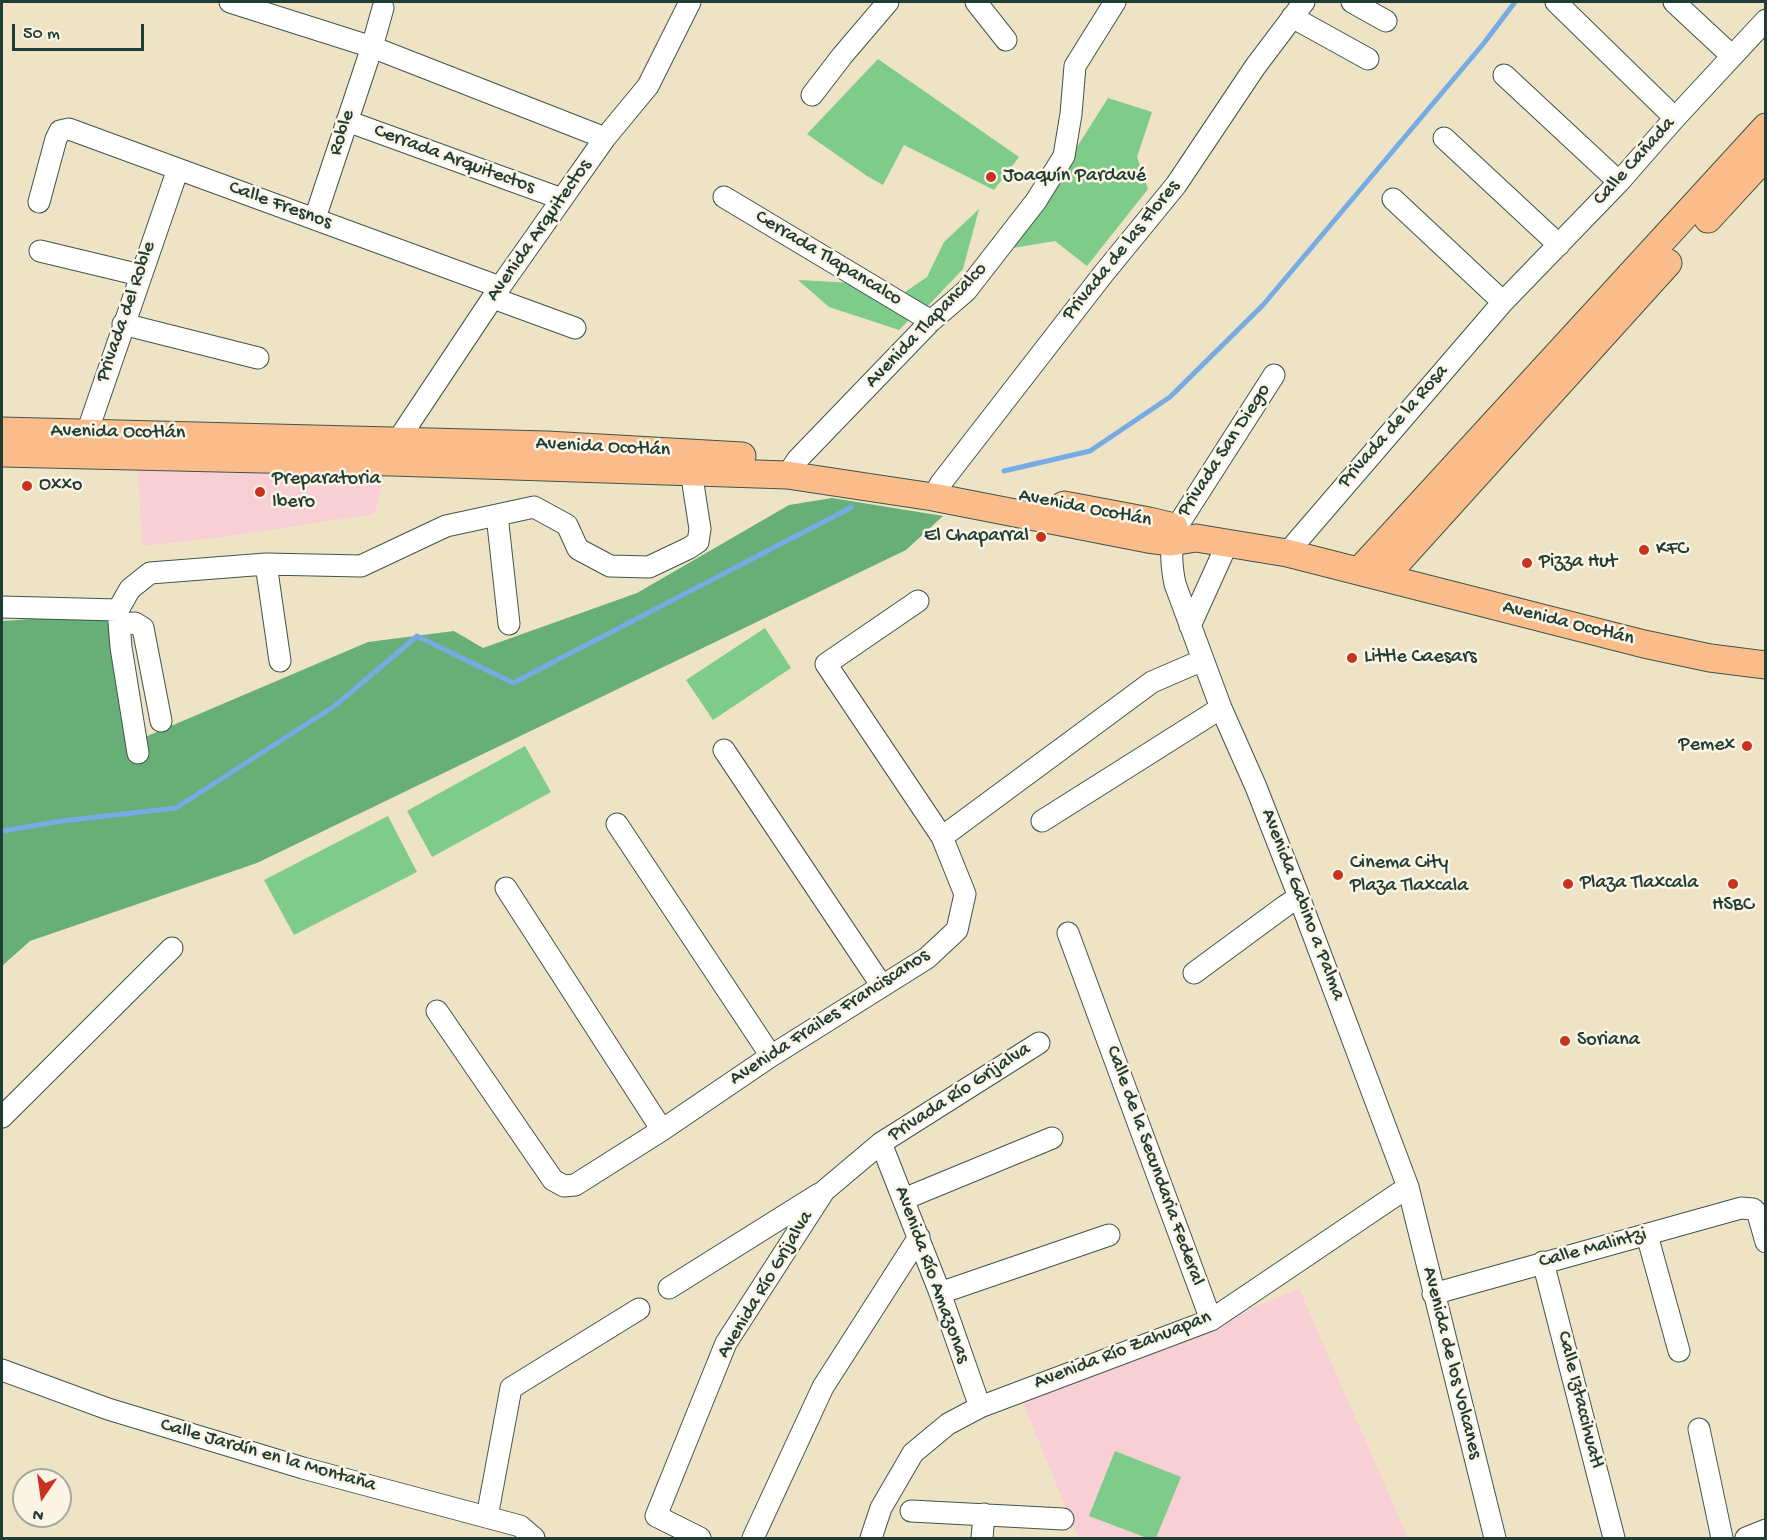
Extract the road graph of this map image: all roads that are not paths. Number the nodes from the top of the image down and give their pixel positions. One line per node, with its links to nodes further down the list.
1 (230, 2): 14 (street)
2 (687, 2): 22 (street, Avenida Arquitectos)
3 (888, 2): 18 (street)
4 (976, 2): 13 (street)
5 (1115, 2): 37 (street, Avenida Tlapancalco)
6 (1352, 2): 12 (street)
7 (1556, 2): 19 (street)
8 (1674, 2): 15 (street)
9 (383, 8): 14 (street, Roble)
10 (1298, 10): 16 (street); 48 (street, Privada de las Flores)
11 (1766, 20): 15 (street, Calle Cañada)
12 (1386, 21)
13 (1006, 40)
14 (372, 48): 20 (street, Roble); 22 (street)
15 (1732, 56): 19 (street, Calle Cañada)
16 (1368, 59)
17 (1504, 75): 26 (street)
18 (812, 95)
19 (1675, 118): 26 (street, Calle Cañada)
20 (347, 121): 28 (street, Cerrada Arquitectos); 31 (street, Roble)
21 (1766, 127): 54 (main road)
22 (605, 138): 28 (street, Avenida Arquitectos)
23 (1444, 138): 32 (street)
24 (1766, 156): 54 (main road)
25 (178, 170): 30 (street, Calle Fresnos); 31 (street, Calle Fresnos); 34 (street, Privada del Roble)
26 (1619, 182): 32 (street, Calle Cañada)
27 (724, 198): 37 (street, Cerrada Tlapancalco)
28 (562, 199): 35 (street, Avenida Arquitectos)
29 (1393, 199): 36 (street)
30 (39, 202)
31 (315, 218): 35 (street, Calle Fresnos)
32 (1558, 245): 36 (street, Calle Cañada)
33 (40, 251): 34 (street)
34 (140, 275): 38 (street, Privada del Roble)
35 (496, 292): 39 (street, Calle Fresnos); 44 (street, Avenida Arquitectos)
36 (1503, 302): 52 (street, Privada de la Rosa)
37 (931, 321): 47 (street, Avenida Tlapancalco)
38 (123, 324): 40 (street); 43 (street, Privada del Roble)
39 (575, 328)
40 (258, 358)
41 (1274, 375): 50 (street, Privada San Diego)
42 (2, 431): 43 (main road, Avenida Ocotlán)
43 (82, 444): 44 (main road, Avenida Ocotlán); 45 (main road, Avenida Ocotlán)
44 (395, 451): 46 (main road, Avenida Ocotlán)
45 (2, 453)
46 (690, 462): 47 (main road, Avenida Ocotlán); 49 (street)
47 (792, 467): 48 (main road, Avenida Ocotlán)
48 (937, 490): 50 (main road, Avenida Ocotlán)
49 (497, 515): 53 (street); 58 (street)
50 (1181, 536): 51 (main road, Avenida Ocotlán); 59 (street, Avenida Gabino a Palma)
51 (1228, 542): 52 (main road, Avenida Ocotlán); 59 (street)
52 (1287, 553): 54 (main road, Avenida Ocotlán)
53 (266, 564): 57 (street); 61 (street)
54 (1372, 574): 62 (main road, Avenida Ocotlán)
55 (918, 601): 69 (street, Avenida Frailes Franciscanos)
56 (2, 607): 57 (street)
57 (119, 617): 64 (street); 66 (street)
58 (509, 624)
59 (1190, 626): 60 (street, Avenida Gabino a Palma)
60 (1203, 660): 63 (street, Avenida Gabino a Palma); 69 (street)
61 (280, 661)
62 (1766, 665)
63 (1221, 708): 67 (street); 71 (street, Avenida Gabino a Palma)
64 (161, 721)
65 (724, 750): 75 (street)
66 (138, 753)
67 (1042, 821)
68 (617, 824): 78 (street)
69 (942, 837): 75 (street, Avenida Frailes Franciscanos)
70 (506, 888): 80 (street)
71 (1299, 897): 74 (street); 83 (street, Avenida Gabino a Palma)
72 (1068, 933): 95 (street, Calle de la Secundaria Federal)
73 (172, 948): 79 (street)
74 (1194, 973)
75 (882, 986): 78 (street, Avenida Frailes Franciscanos)
76 (437, 1011): 80 (street, Avenida Frailes Franciscanos)
77 (1039, 1043): 82 (street, Privada Río Grijalva)
78 (771, 1056): 80 (street, Avenida Frailes Franciscanos)
79 (2, 1117)
80 (662, 1130)
81 (1052, 1137): 85 (street)
82 (881, 1143): 84 (street, Avenida Río Grijalva); 85 (street, Avenida Río Amazonas)
83 (1408, 1187): 93 (street, Avenida de los Volcanes); 95 (street, Avenida Río Zahuapan)
84 (824, 1191): 91 (street); 106 (street, Avenida Río Grijalva)
85 (904, 1199): 88 (street, Avenida Río Amazonas)
86 (1109, 1235): 92 (street)
87 (1647, 1235): 89 (street, Calle Malintzi); 90 (street, Calle Malintzi); 96 (street)
88 (919, 1237): 92 (street, Avenida Río Amazonas); 107 (street)
89 (1766, 1242)
90 (1543, 1262): 93 (street, Calle Malintzi); 111 (street, Calle Iztaccihuatl)
91 (669, 1288)
92 (940, 1293): 98 (street, Avenida Río Amazonas)
93 (1433, 1294): 110 (street, Avenida de los Volcanes)
94 (639, 1309): 102 (street)
95 (1211, 1320): 98 (street, Avenida Río Zahuapan)
96 (1679, 1351)
97 (2, 1370): 102 (street, Calle Jardín en la Montaña)
98 (980, 1407): 108 (street, Avenida Río Zahuapan)
99 (1699, 1429): 112 (street)
100 (911, 1511): 101 (street)
101 (984, 1514): 103 (street); 109 (street)
102 (488, 1517): 105 (street, Calle Jardín en la Montaña)
103 (1063, 1519)
104 (1766, 1530): 113 (street)
105 (534, 1538)
106 (700, 1539)
107 (753, 1539)
108 (872, 1539)
109 (982, 1539)
110 (1496, 1539)
111 (1614, 1539)
112 (1722, 1539)
113 (1746, 1539)

